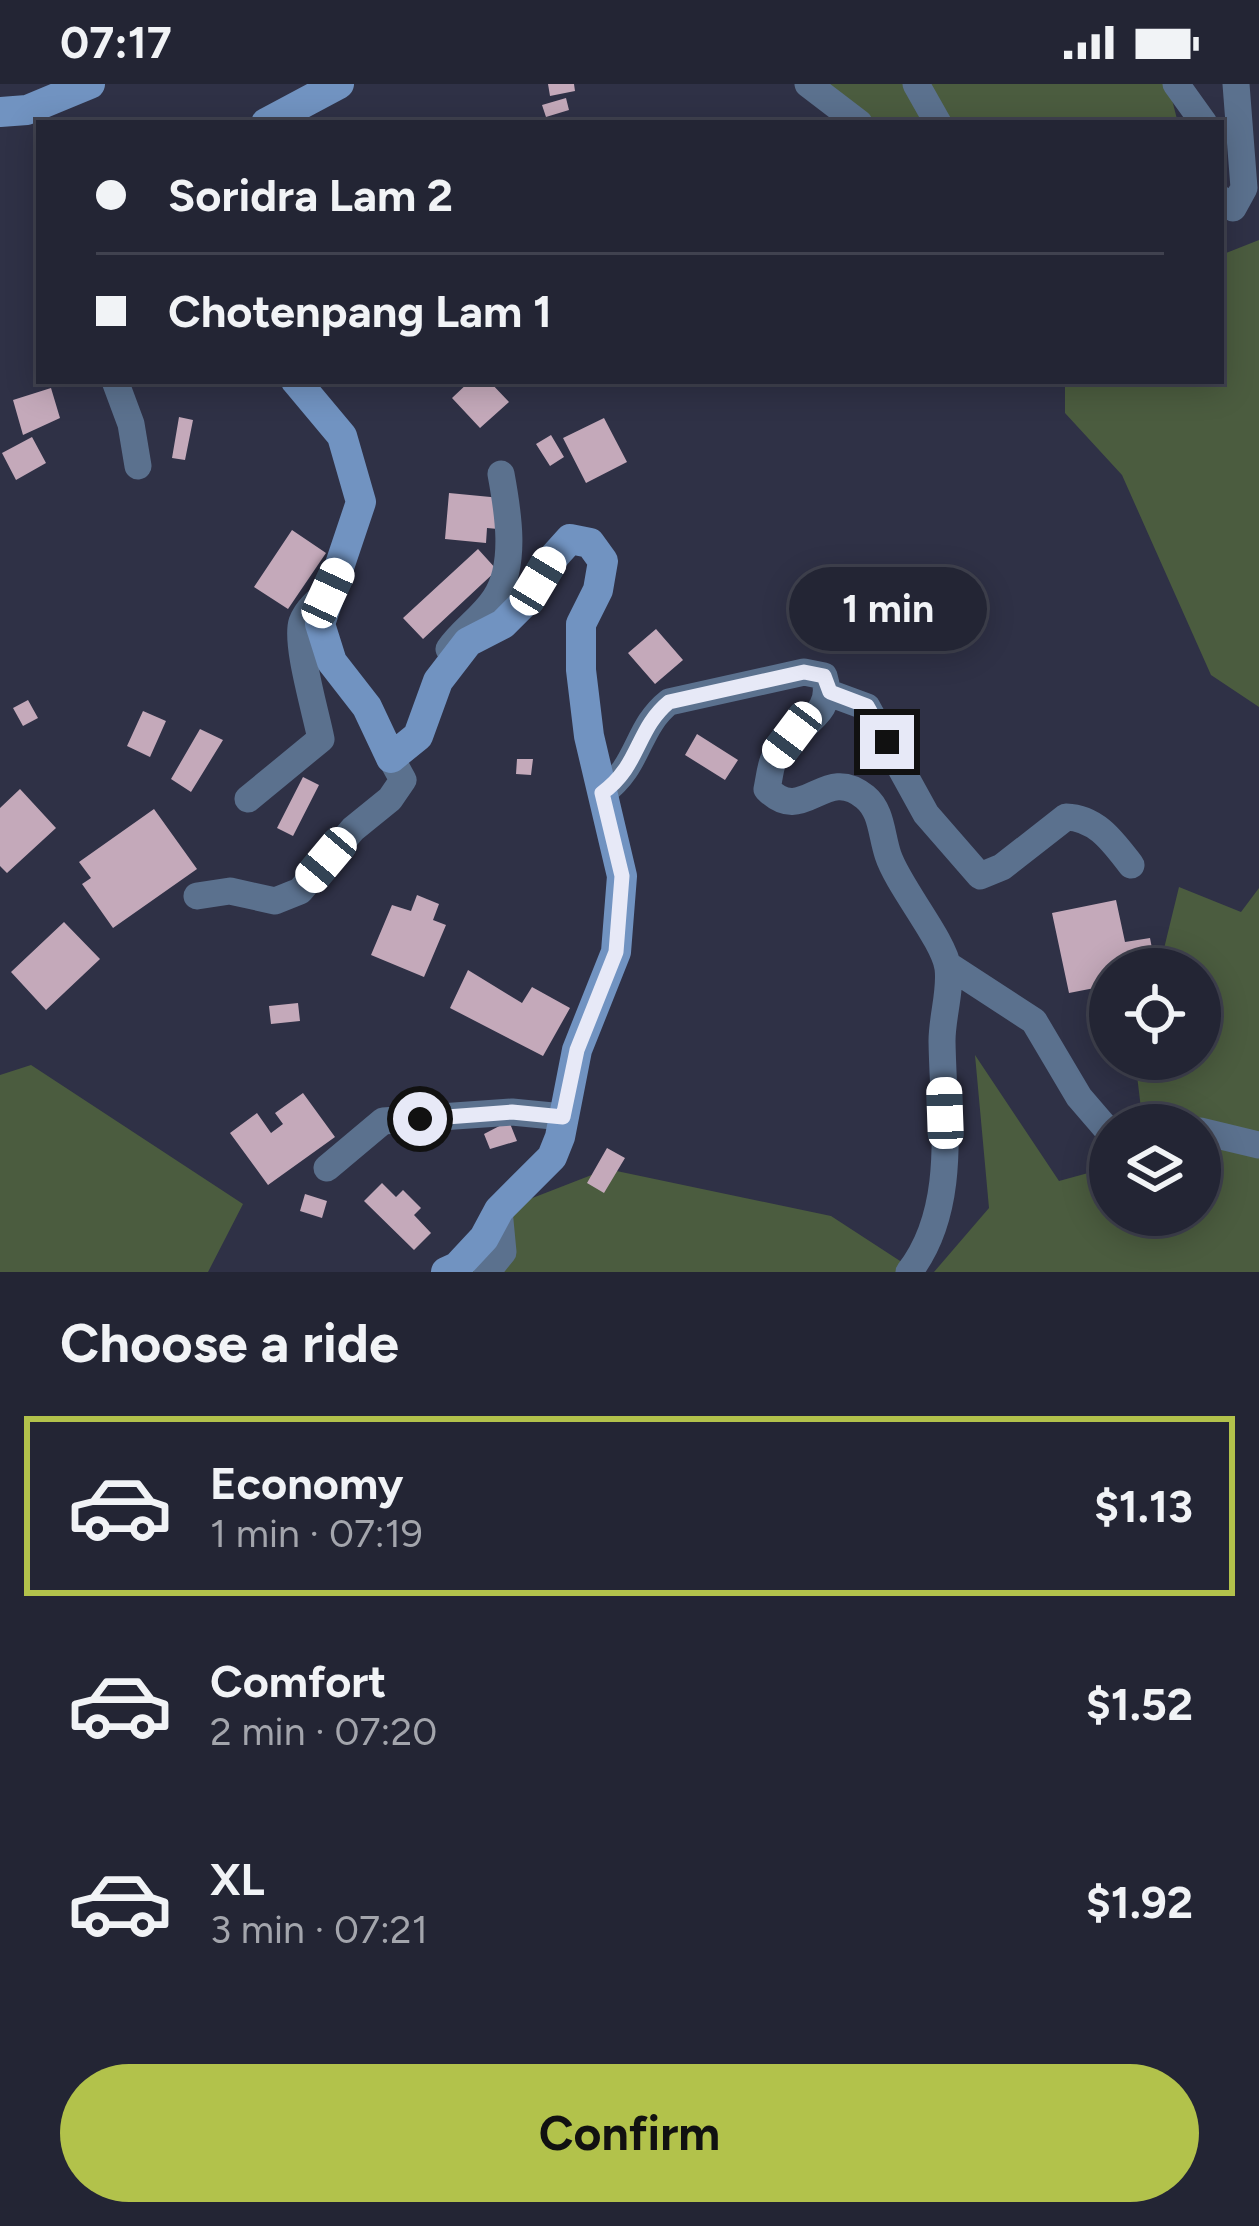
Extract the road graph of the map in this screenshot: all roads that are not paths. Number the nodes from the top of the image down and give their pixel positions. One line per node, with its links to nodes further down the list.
1 (90, 84): 7 (street)
2 (339, 84): 8 (street)
3 (808, 84): 9 (street)
4 (916, 84): 10 (street)
5 (1176, 84): 11 (street)
6 (1236, 84): 12 (street)
7 (0, 112)
8 (272, 120)
9 (855, 120)
10 (936, 120)
11 (1202, 120)
12 (1224, 201)
13 (117, 384): 15 (street)
14 (299, 384): 17 (street)
15 (138, 466)
16 (501, 475): 18 (street)
17 (328, 593): 20 (street); 22 (street)
18 (438, 681): 20 (street); 21 (street)
19 (830, 692): 21 (street); 23 (street); 25 (street)
20 (391, 758): 24 (street)
21 (602, 793): 27 (street)
22 (248, 799)
23 (1131, 865)
24 (197, 896)
25 (948, 965): 26 (street); 34 (street)
26 (1089, 1109)
27 (563, 1117): 30 (street); 31 (street)
28 (1221, 1136): 29 (street)
29 (1259, 1145)
30 (328, 1168)
31 (499, 1210): 32 (street); 33 (street)
32 (446, 1272)
33 (487, 1272)
34 (909, 1272)

